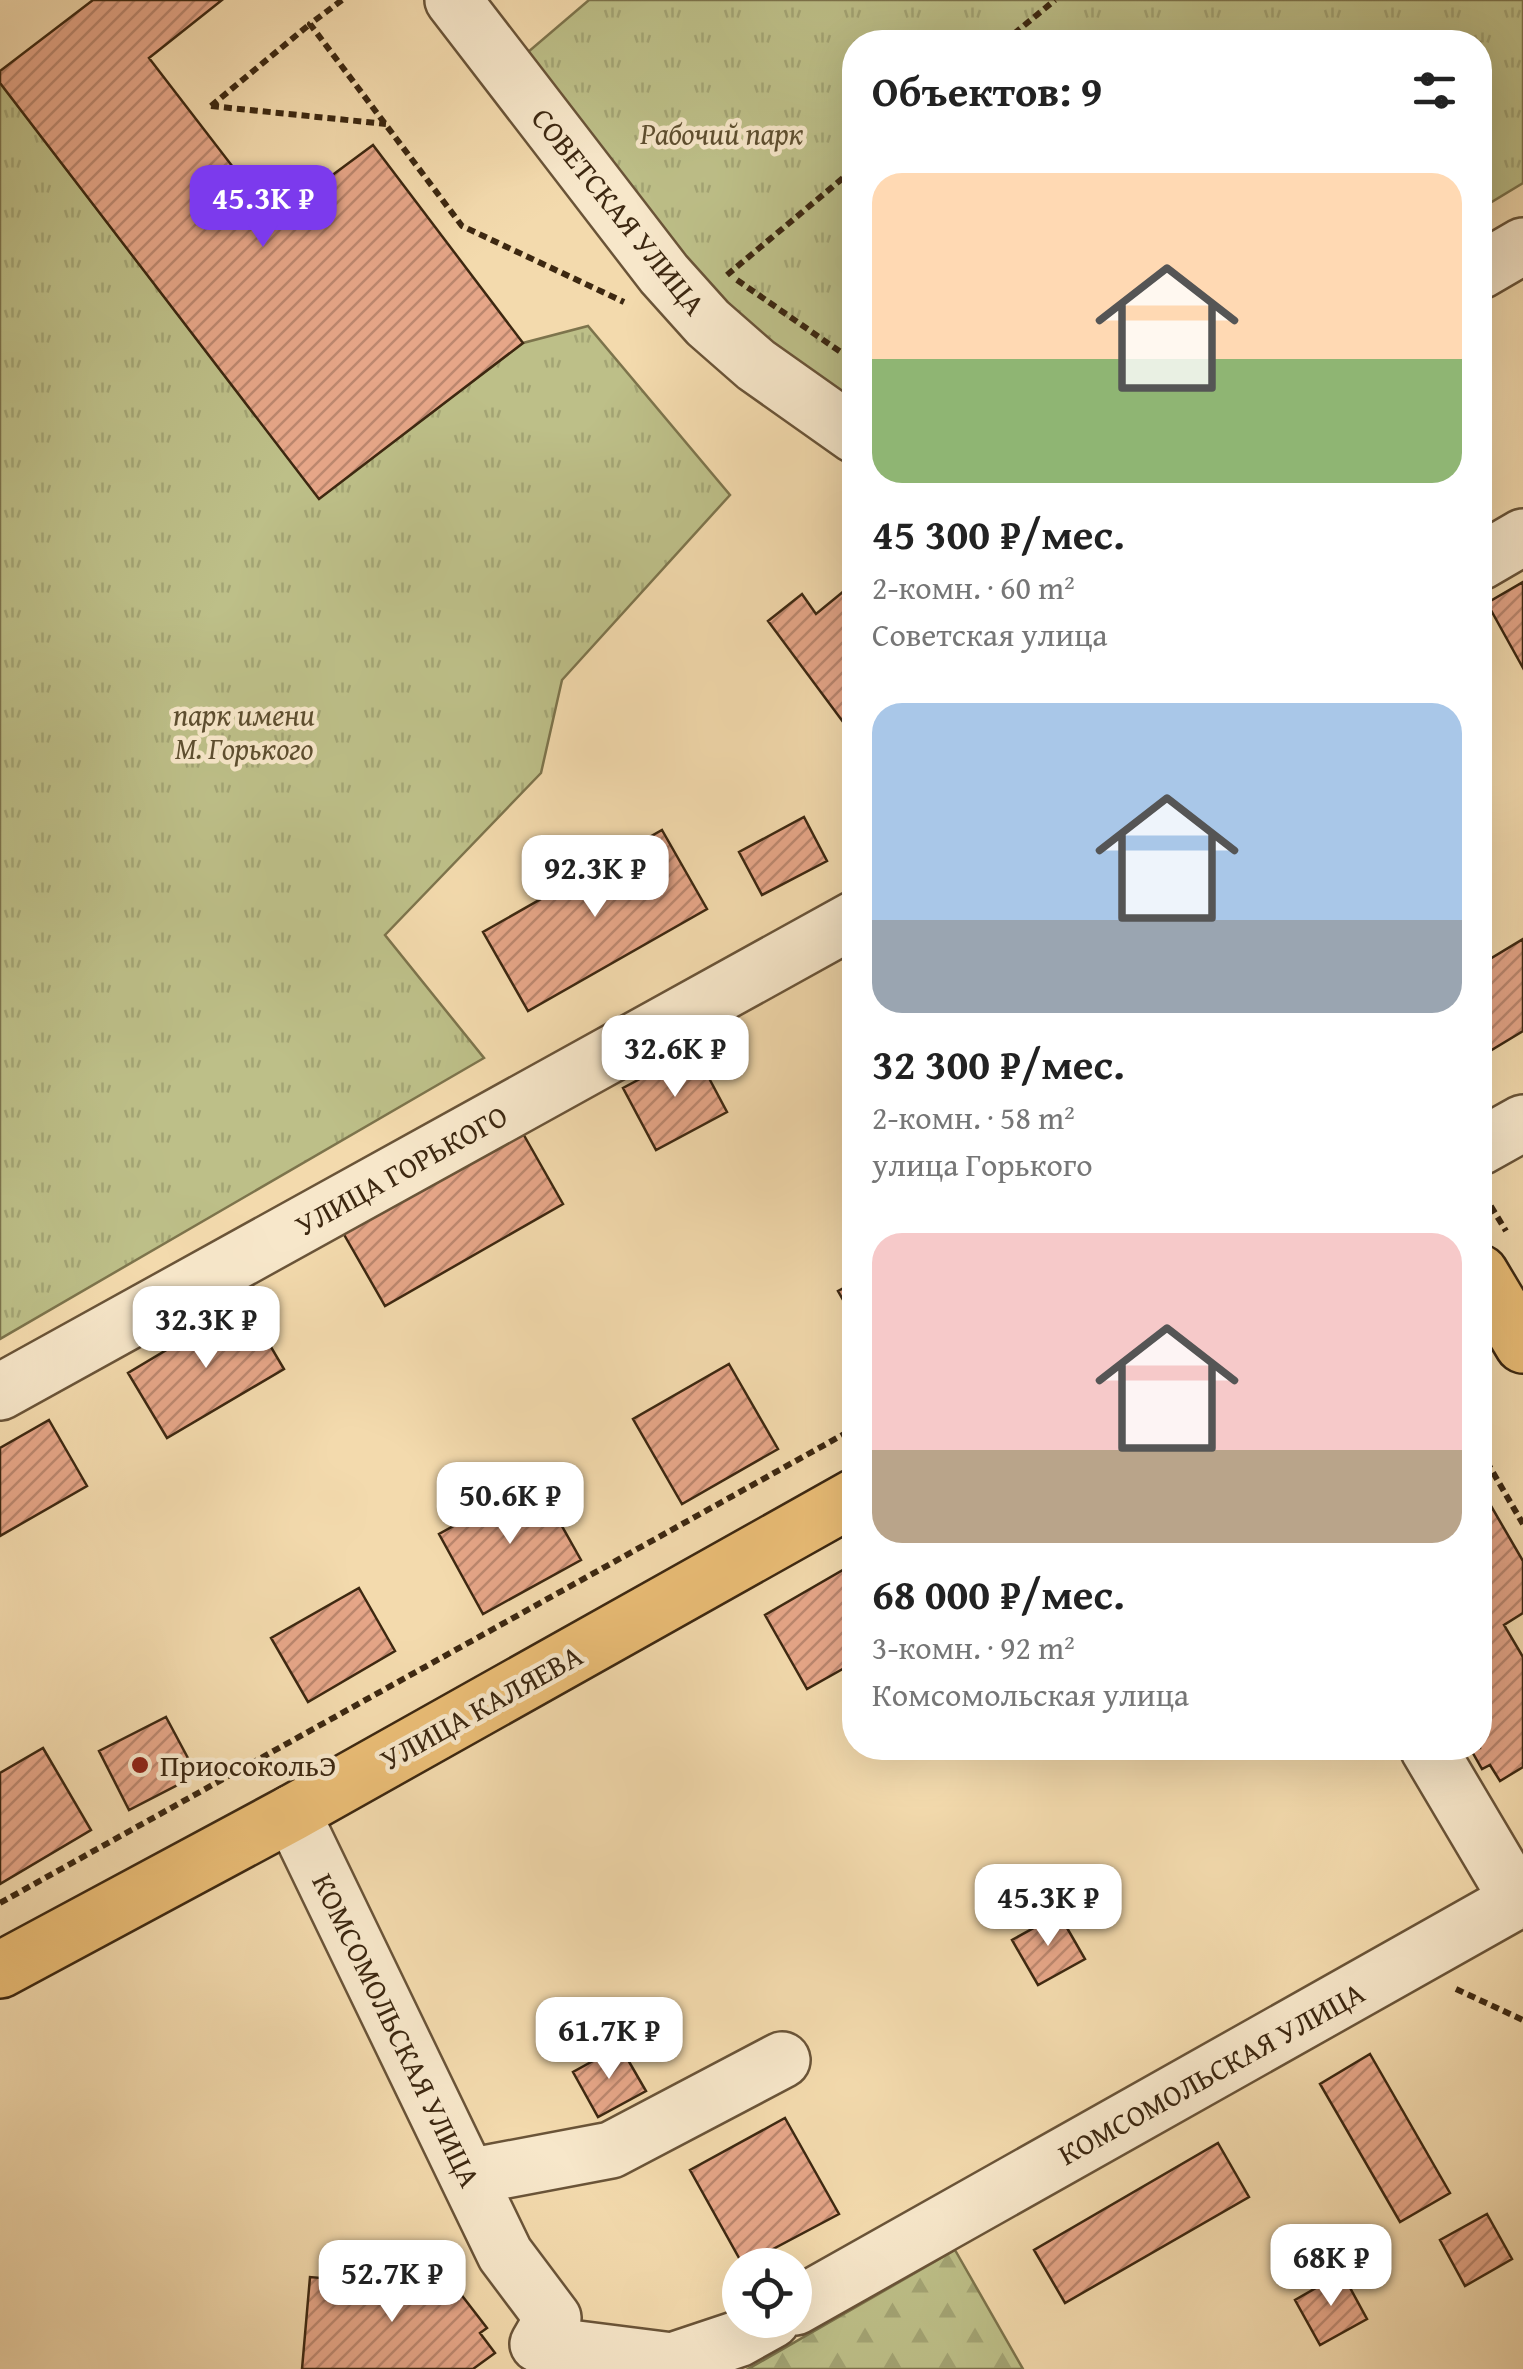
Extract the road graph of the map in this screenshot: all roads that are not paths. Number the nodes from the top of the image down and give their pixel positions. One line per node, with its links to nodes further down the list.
1 (453, 0): 4 (street, СОВЕТСКАЯ УЛИЦА)
2 (1523, 246): 3 (street)
3 (1492, 264)
4 (842, 426)
5 (1523, 537): 6 (street)
6 (1492, 555)
7 (842, 926): 12 (street, УЛИЦА ГОРЬКОГО)
8 (1523, 1123): 9 (street)
9 (1492, 1157)
10 (1496, 1256): 11 (main road)
11 (1522, 1340)
12 (0, 1392)
13 (842, 1504): 15 (main road, УЛИЦА КАЛЯЕВА)
14 (1435, 1760): 16 (street)
15 (292, 1813): 17 (main road, УЛИЦА КАЛЯЕВА); 19 (street, КОМСОМОЛЬСКАЯ УЛИЦА)
16 (1521, 1898): 20 (street, КОМСОМОЛЬСКАЯ УЛИЦА)
17 (0, 1970)
18 (782, 2060): 19 (street)
19 (468, 2176): 22 (street, КОМСОМОЛЬСКАЯ УЛИЦА)
20 (812, 2297)
21 (740, 2338): 22 (street, КОМСОМОЛЬСКАЯ УЛИЦА)
22 (536, 2356)

